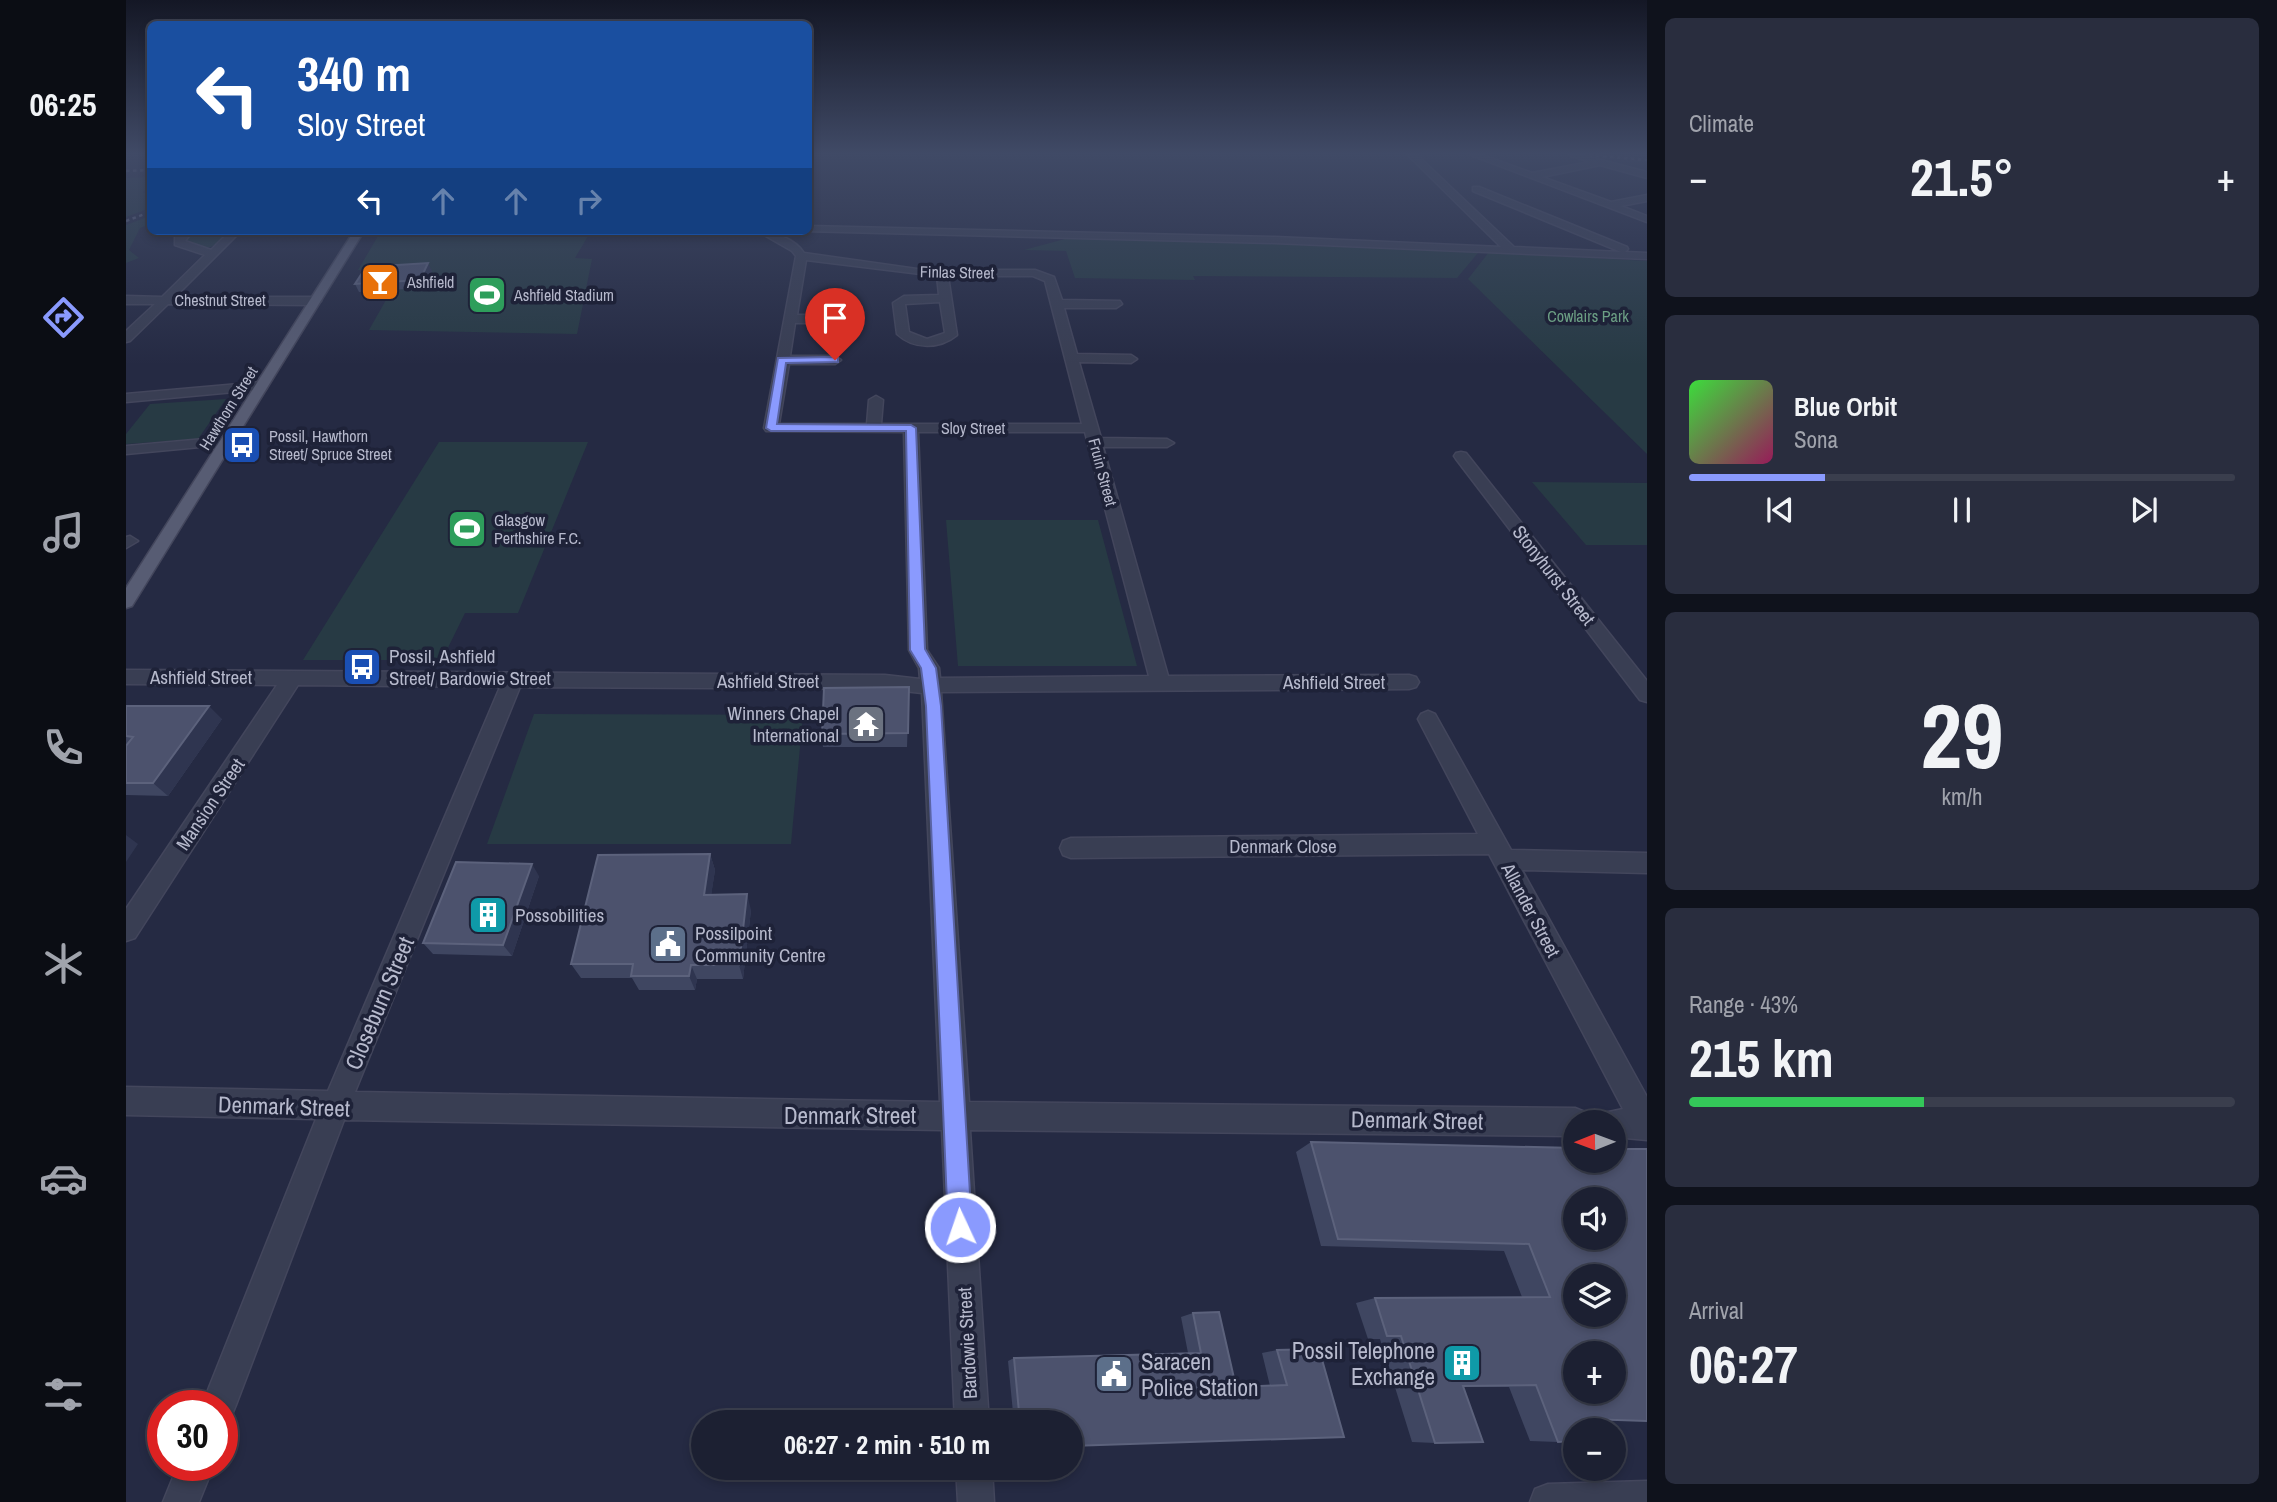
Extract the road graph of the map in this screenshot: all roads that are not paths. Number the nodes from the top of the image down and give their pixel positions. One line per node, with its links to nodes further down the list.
1 (1484, 225): 9 (street)
2 (1566, 225): 8 (street)
3 (812, 229): 9 (street)
4 (183, 235): 10 (street)
5 (232, 235): 10 (street)
6 (356, 235): 18 (main road, Hawthorn Street)
7 (770, 235): 11 (street, Finlas Street)
8 (1647, 249)
9 (1510, 250): 12 (street)
10 (213, 254): 17 (street)
11 (801, 256): 13 (street, Finlas Street); 21 (street)
12 (1647, 256)
13 (942, 273): 14 (street, Finlas Street); 15 (street)
14 (1035, 273): 19 (street, Fruin Street)
15 (944, 298): 15 (street)
16 (126, 300): 17 (street, Chestnut Street)
17 (167, 300): 18 (street, Chestnut Street); 23 (street)
18 (315, 301): 28 (main road, Hawthorn Street)
19 (1057, 304): 20 (street); 24 (street, Fruin Street)
20 (1116, 304)
21 (789, 319): 22 (street); 26 (street)
22 (843, 319)
23 (126, 338)
24 (1072, 358): 25 (street); 33 (street, Fruin Street)
25 (1131, 359)
26 (782, 360): 27 (street); 31 (street, Sloy Street)
27 (835, 360)
28 (261, 386): 29 (street); 34 (main road, Hawthorn Street)
29 (126, 398)
30 (876, 400): 31 (street)
31 (874, 428): 32 (street, Sloy Street)
32 (911, 428): 33 (street, Sloy Street); 44 (street, Bardowie Street)
33 (1093, 435): 35 (street, Sloy Street); 42 (street, Fruin Street)
34 (227, 441): 36 (street); 38 (main road, Hawthorn Street)
35 (1167, 443)
36 (126, 450)
37 (1461, 456): 45 (street, Stonyhurst Street)
38 (126, 602)
39 (126, 677): 40 (street, Ashfield Street)
40 (293, 677): 41 (street, Ashfield Street); 50 (street, Mansion Street)
41 (513, 680): 44 (street, Ashfield Street); 52 (street, Closeburn Street)
42 (1160, 682): 43 (street, Ashfield Street); 44 (street, Ashfield Street)
43 (1409, 682)
44 (932, 687): 54 (street, Bardowie Street)
45 (1647, 695)
46 (1428, 719): 48 (street, Allander Street)
47 (1071, 848): 48 (street, Denmark Close)
48 (1500, 852): 49 (street, Denmark Close); 53 (street, Allander Street)
49 (1647, 863)
50 (126, 930)
51 (126, 1101): 52 (street, Denmark Street)
52 (335, 1107): 54 (street, Denmark Street); 57 (street, Closeburn Street)
53 (1643, 1113): 55 (street)
54 (953, 1116): 56 (street, Denmark Street); 58 (street, Bardowie Street)
55 (1626, 1119)
56 (1563, 1122)
57 (225, 1390)
58 (971, 1410)
59 (975, 1480): 63 (street)
60 (190, 1481): 62 (street)
61 (1647, 1499): 64 (street)
62 (181, 1502)
63 (976, 1502)
64 (1548, 1502)

